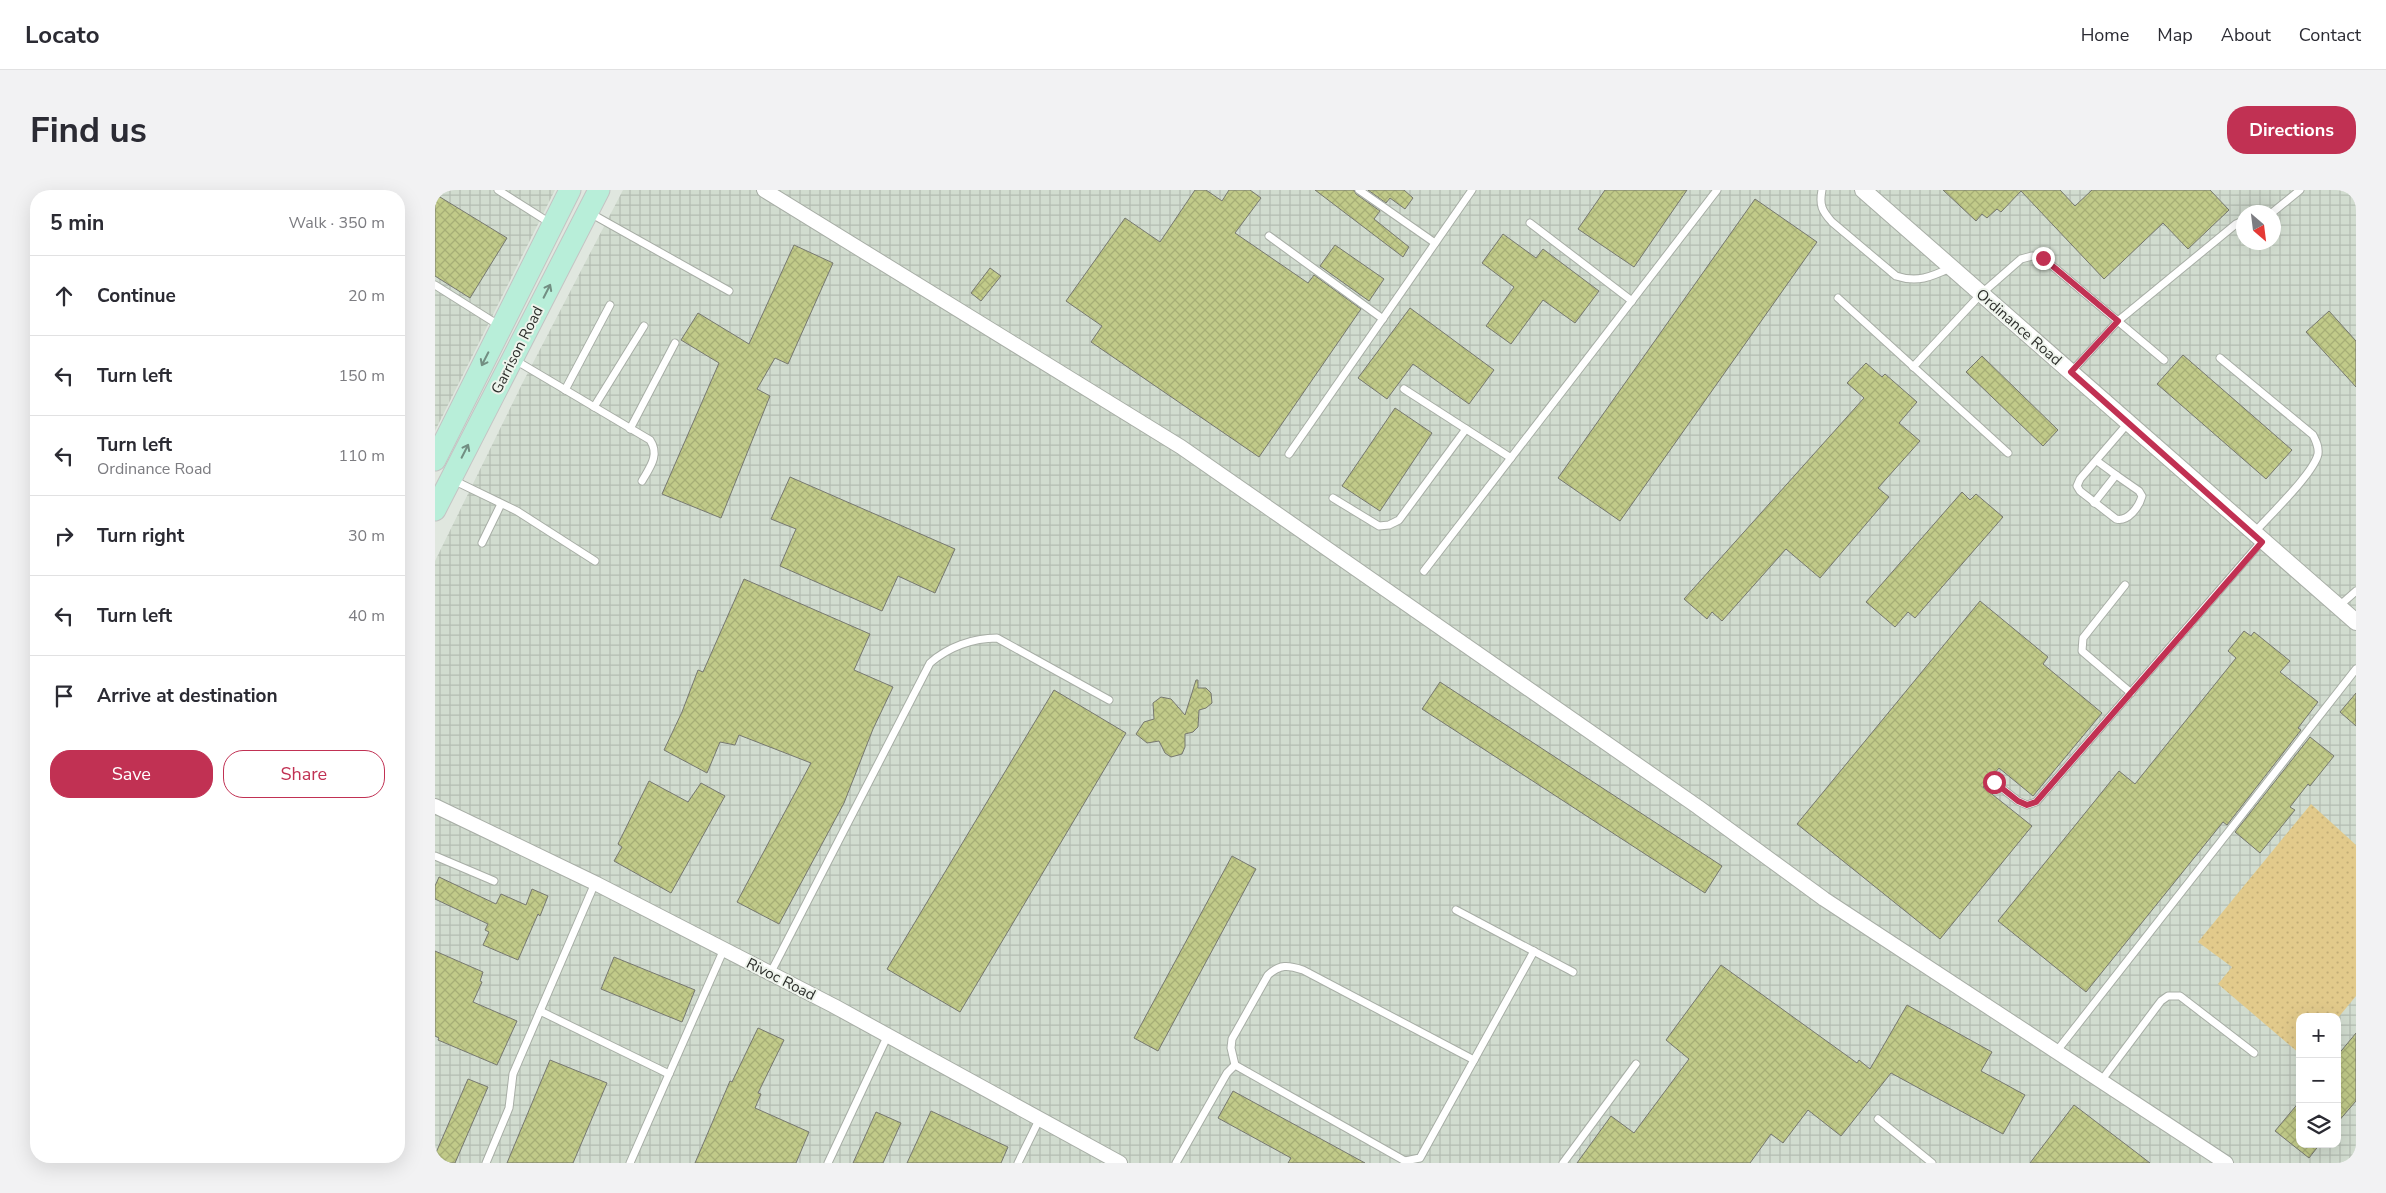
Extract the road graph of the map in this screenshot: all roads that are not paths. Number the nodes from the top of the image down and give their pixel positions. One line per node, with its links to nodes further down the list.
1 (498, 190): 13 (lane)
2 (570, 190): 13 (main road, Garrison Road)
3 (599, 190): 12 (main road, Garrison Road)
4 (764, 190): 76 (street)
5 (1359, 190): 17 (lane)
6 (1471, 190): 17 (lane)
7 (1717, 190): 23 (lane)
8 (1822, 190): 18 (lane)
9 (1863, 190): 18 (street, Ordinance Road)
10 (2300, 190): 11 (lane)
11 (2281, 205)
12 (588, 212): 20 (lane); 30 (main road, Garrison Road, one-way to 12)
13 (553, 224): 28 (main road, Garrison Road)
14 (1530, 224): 23 (lane)
15 (2236, 224): 26 (lane)
16 (1269, 236): 25 (lane)
17 (1435, 243): 25 (lane)
18 (1951, 268): 21 (street, Ordinance Road)
19 (435, 285): 28 (lane)
20 (729, 291)
21 (1981, 294): 26 (lane); 33 (lane); 34 (street, Ordinance Road)
22 (1838, 298): 33 (lane)
23 (1632, 301): 43 (lane)
24 (610, 305): 36 (lane)
25 (1383, 319): 42 (lane)
26 (2118, 321): 32 (lane); 34 (lane)
27 (644, 326): 37 (lane)
28 (501, 327): 44 (main road, Garrison Road, one-way to 44)
29 (675, 343): 39 (lane)
30 (512, 358): 36 (lane); 47 (main road, Garrison Road, one-way to 30)
31 (2220, 358): 53 (lane)
32 (2164, 360)
33 (1913, 367): 41 (lane)
34 (2071, 372): 38 (street, Ordinance Road)
35 (1404, 389): 40 (lane)
36 (565, 390): 37 (lane)
37 (594, 407): 39 (lane)
38 (2129, 422): 45 (lane); 53 (street, Ordinance Road)
39 (630, 429): 48 (lane)
40 (1466, 429): 43 (lane); 49 (lane)
41 (2008, 453)
42 (1289, 454)
43 (1511, 458): 56 (lane)
44 (435, 460)
45 (2097, 461): 46 (lane); 50 (lane)
46 (2116, 475): 50 (lane); 50 (lane)
47 (451, 479): 51 (lane); 52 (main road, Garrison Road)
48 (643, 481)
49 (1333, 498)
50 (2095, 503)
51 (501, 504): 54 (lane); 55 (lane)
52 (435, 510)
53 (2258, 538): 59 (street, Ordinance Road); 62 (lane)
54 (482, 543)
55 (595, 561)
56 (1424, 571)
57 (2125, 585): 62 (lane)
58 (2356, 591): 59 (lane)
59 (2339, 607): 60 (street, Ordinance Road)
60 (2356, 622)
61 (2356, 669): 76 (lane)
62 (2131, 693): 64 (lane)
63 (1109, 700): 73 (lane)
64 (1994, 782)
65 (435, 806): 68 (street, Rivoc Road)
66 (435, 856): 67 (lane)
67 (494, 881)
68 (595, 883): 70 (street, Rivoc Road); 74 (lane)
69 (1456, 910): 71 (lane)
70 (724, 949): 73 (street, Rivoc Road); 81 (lane)
71 (1534, 951): 72 (lane); 78 (lane)
72 (1573, 972)
73 (770, 974): 75 (street, Rivoc Road)
74 (540, 1011): 81 (lane); 85 (lane)
75 (887, 1037): 84 (street, Rivoc Road); 87 (lane)
76 (2056, 1052): 82 (street)
77 (2254, 1053): 82 (lane)
78 (1474, 1060): 80 (lane); 80 (lane)
79 (1636, 1064): 91 (lane)
80 (1235, 1066): 90 (lane)
81 (669, 1074): 86 (lane)
82 (2101, 1082): 93 (street)
83 (1877, 1119): 92 (lane)
84 (1039, 1120): 88 (lane); 89 (street, Rivoc Road)
85 (486, 1163)
86 (630, 1163)
87 (828, 1163)
88 (1018, 1163)
89 (1120, 1163)
90 (1176, 1163)
91 (1563, 1163)
92 (1932, 1163)
93 (2226, 1163)

